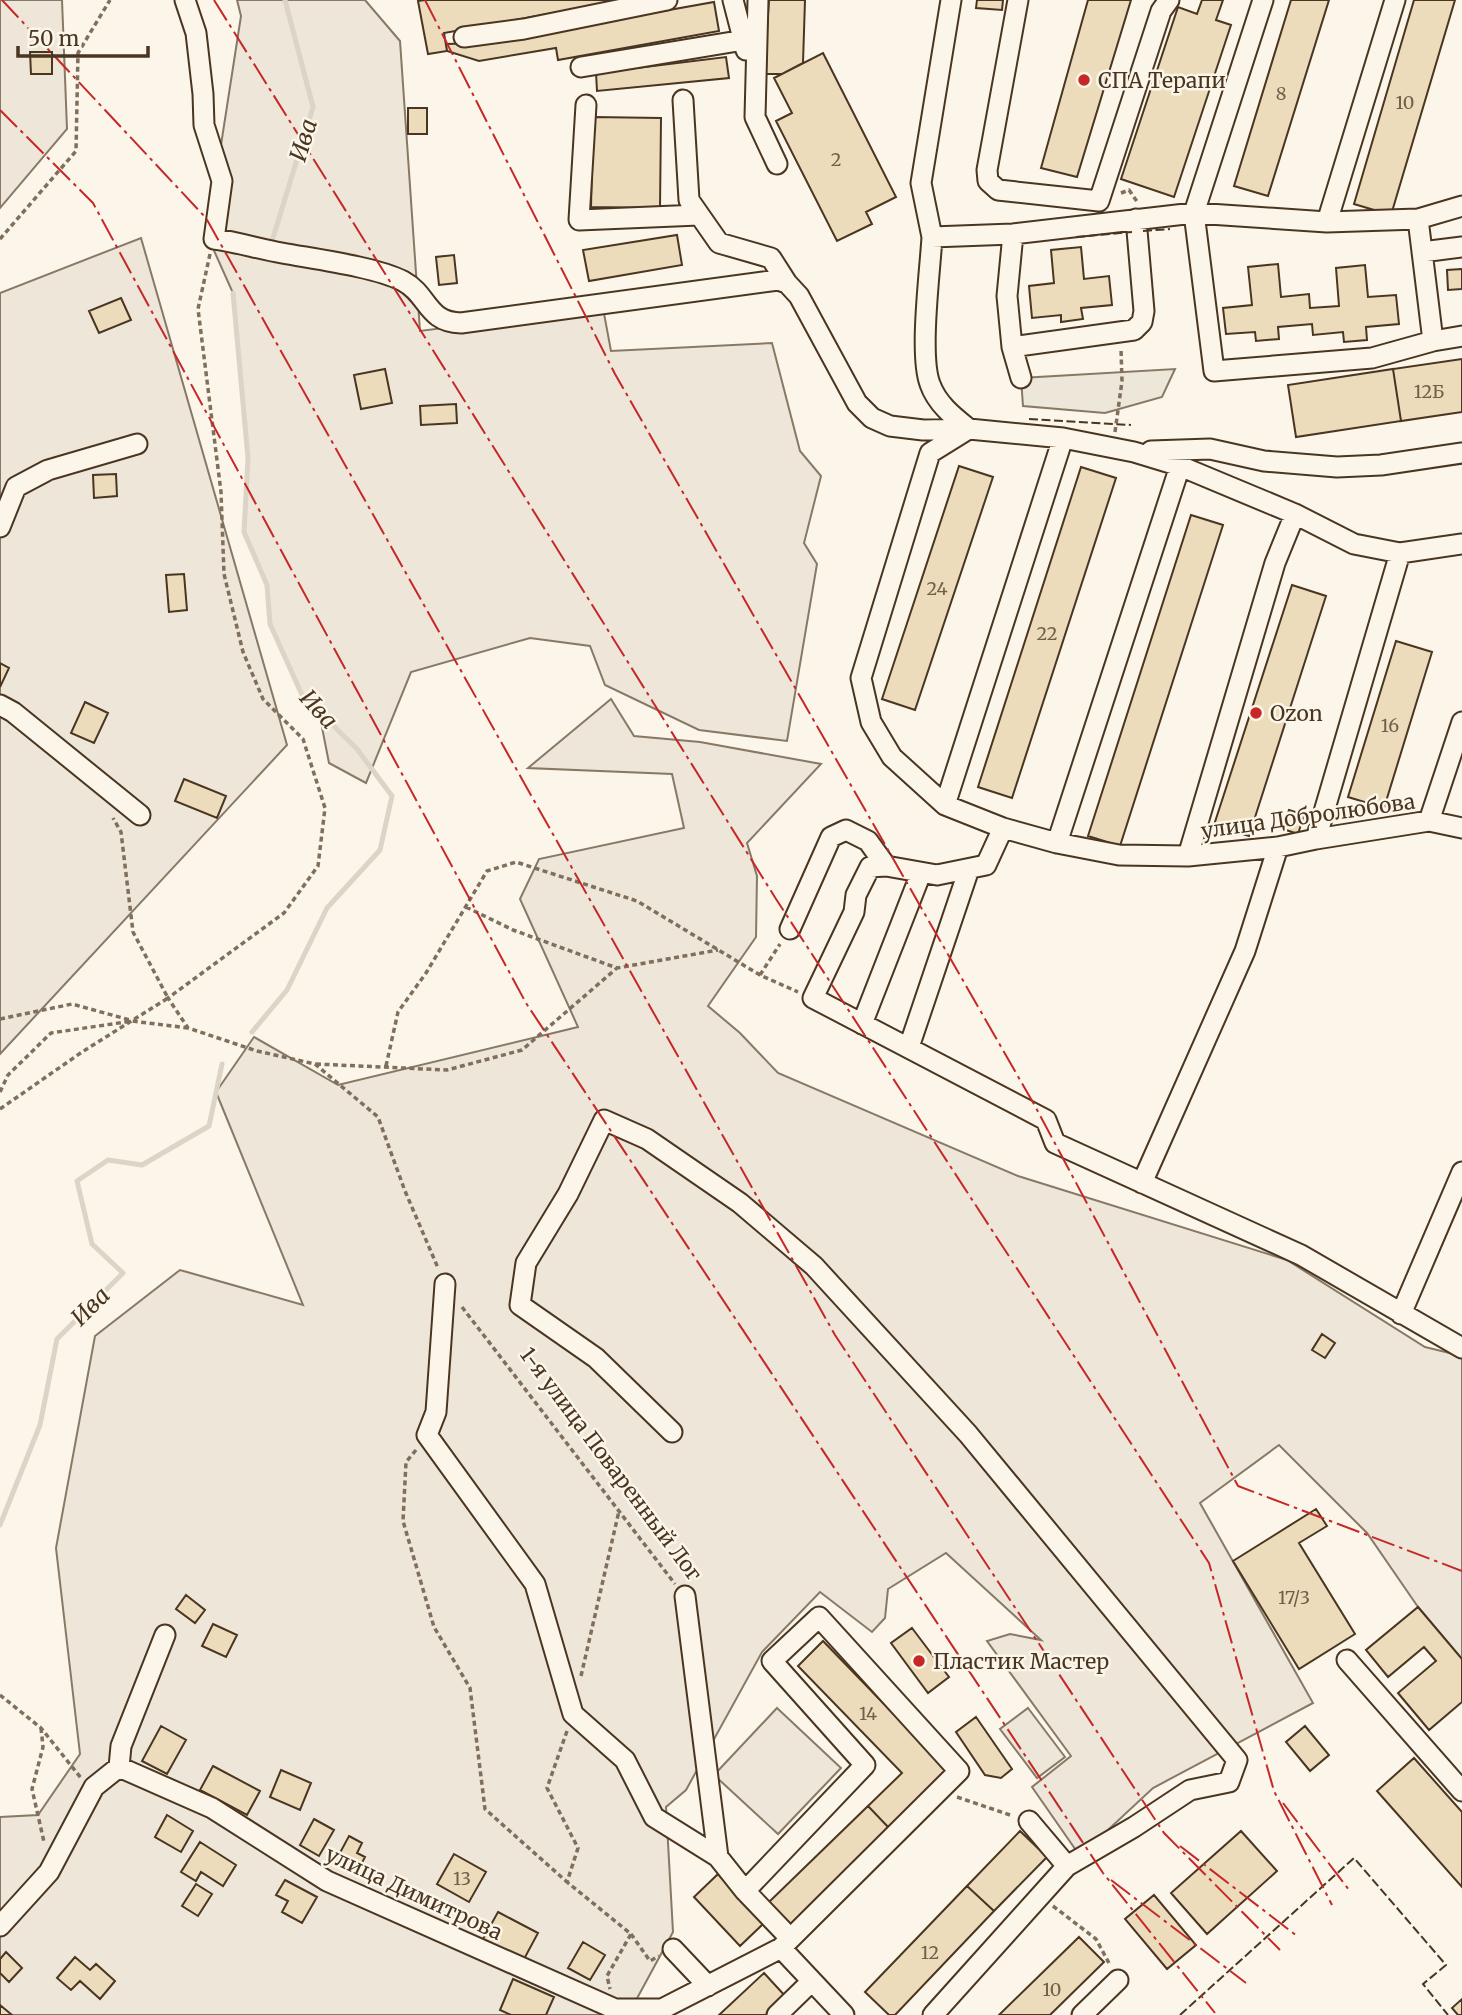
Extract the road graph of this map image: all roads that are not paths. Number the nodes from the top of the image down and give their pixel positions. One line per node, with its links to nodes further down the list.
1 (185, 0): 27 (street)
2 (667, 0): 10 (street)
3 (733, 0): 11 (street)
4 (758, 0): 13 (street)
5 (951, 0): 24 (street)
6 (1018, 0): 7 (street)
7 (1169, 0)
8 (1263, 0): 18 (street)
9 (1395, 0): 22 (street)
10 (464, 37)
11 (744, 40): 12 (street); 13 (street)
12 (581, 67)
13 (755, 84): 16 (street)
14 (683, 100): 19 (street)
15 (586, 105): 19 (street)
16 (777, 164)
17 (1462, 206): 21 (street)
18 (1195, 213): 20 (street); 22 (street); 29 (street)
19 (699, 215): 27 (street)
20 (1136, 219): 23 (street); 30 (street)
21 (1418, 219): 22 (street); 26 (street)
22 (1327, 222)
23 (1013, 234): 24 (street); 30 (street)
24 (932, 237): 32 (street)
25 (1462, 247): 26 (street)
26 (1422, 252): 29 (street)
27 (787, 283): 32 (street)
28 (1462, 336): 29 (street)
29 (1433, 341)
30 (1012, 347): 31 (street)
31 (1021, 378)
32 (969, 429): 33 (street); 44 (street, улица Добролюбова)
33 (1063, 438): 35 (street); 44 (street)
34 (137, 444): 39 (street)
35 (1125, 450): 36 (street); 37 (street)
36 (1462, 453)
37 (1181, 466): 38 (street); 50 (street)
38 (1295, 514): 41 (street); 52 (street)
39 (0, 527)
40 (1462, 544): 41 (street)
41 (1400, 553): 49 (street)
42 (0, 705): 45 (street)
43 (1462, 722): 46 (street)
44 (945, 805): 47 (street, улица Добролюбова)
45 (140, 815)
46 (1429, 821): 48 (street, улица Добролюбова); 49 (street, улица Добролюбова)
47 (1003, 828): 50 (street, улица Добролюбова); 54 (street)
48 (1462, 828)
49 (1316, 839): 51 (street, улица Добролюбова)
50 (1057, 843): 52 (street, улица Добролюбова)
51 (1278, 847): 52 (street, улица Добролюбова); 60 (street)
52 (1188, 856)
53 (886, 866): 55 (street); 56 (street); 57 (street)
54 (968, 869): 55 (street); 58 (street)
55 (921, 873): 57 (street)
56 (790, 929)
57 (862, 1024): 58 (street)
58 (909, 1047): 60 (street)
59 (1462, 1172): 62 (street)
60 (1142, 1183): 62 (street)
61 (445, 1284): 71 (street)
62 (1401, 1314): 63 (street)
63 (1462, 1348)
64 (672, 1432): 72 (street)
65 (685, 1597): 71 (street, 1-я улица Поваренный Лог)
66 (165, 1634): 68 (street)
67 (1347, 1660): 69 (street)
68 (119, 1767): 74 (street); 80 (street, улица Димитрова)
69 (1462, 1791)
70 (1030, 1821): 72 (street)
71 (718, 1857): 73 (street)
72 (1067, 1866): 83 (street)
73 (745, 1891): 75 (street); 75 (street)
74 (0, 1926)
75 (786, 1943): 78 (street); 79 (street)
76 (673, 1949): 79 (street)
77 (1118, 1979): 84 (street)
78 (812, 1981): 81 (street); 82 (street)
79 (708, 1986): 80 (street)
80 (615, 2012)
81 (777, 2015)
82 (844, 2015)
83 (933, 2015)
84 (1082, 2015)

